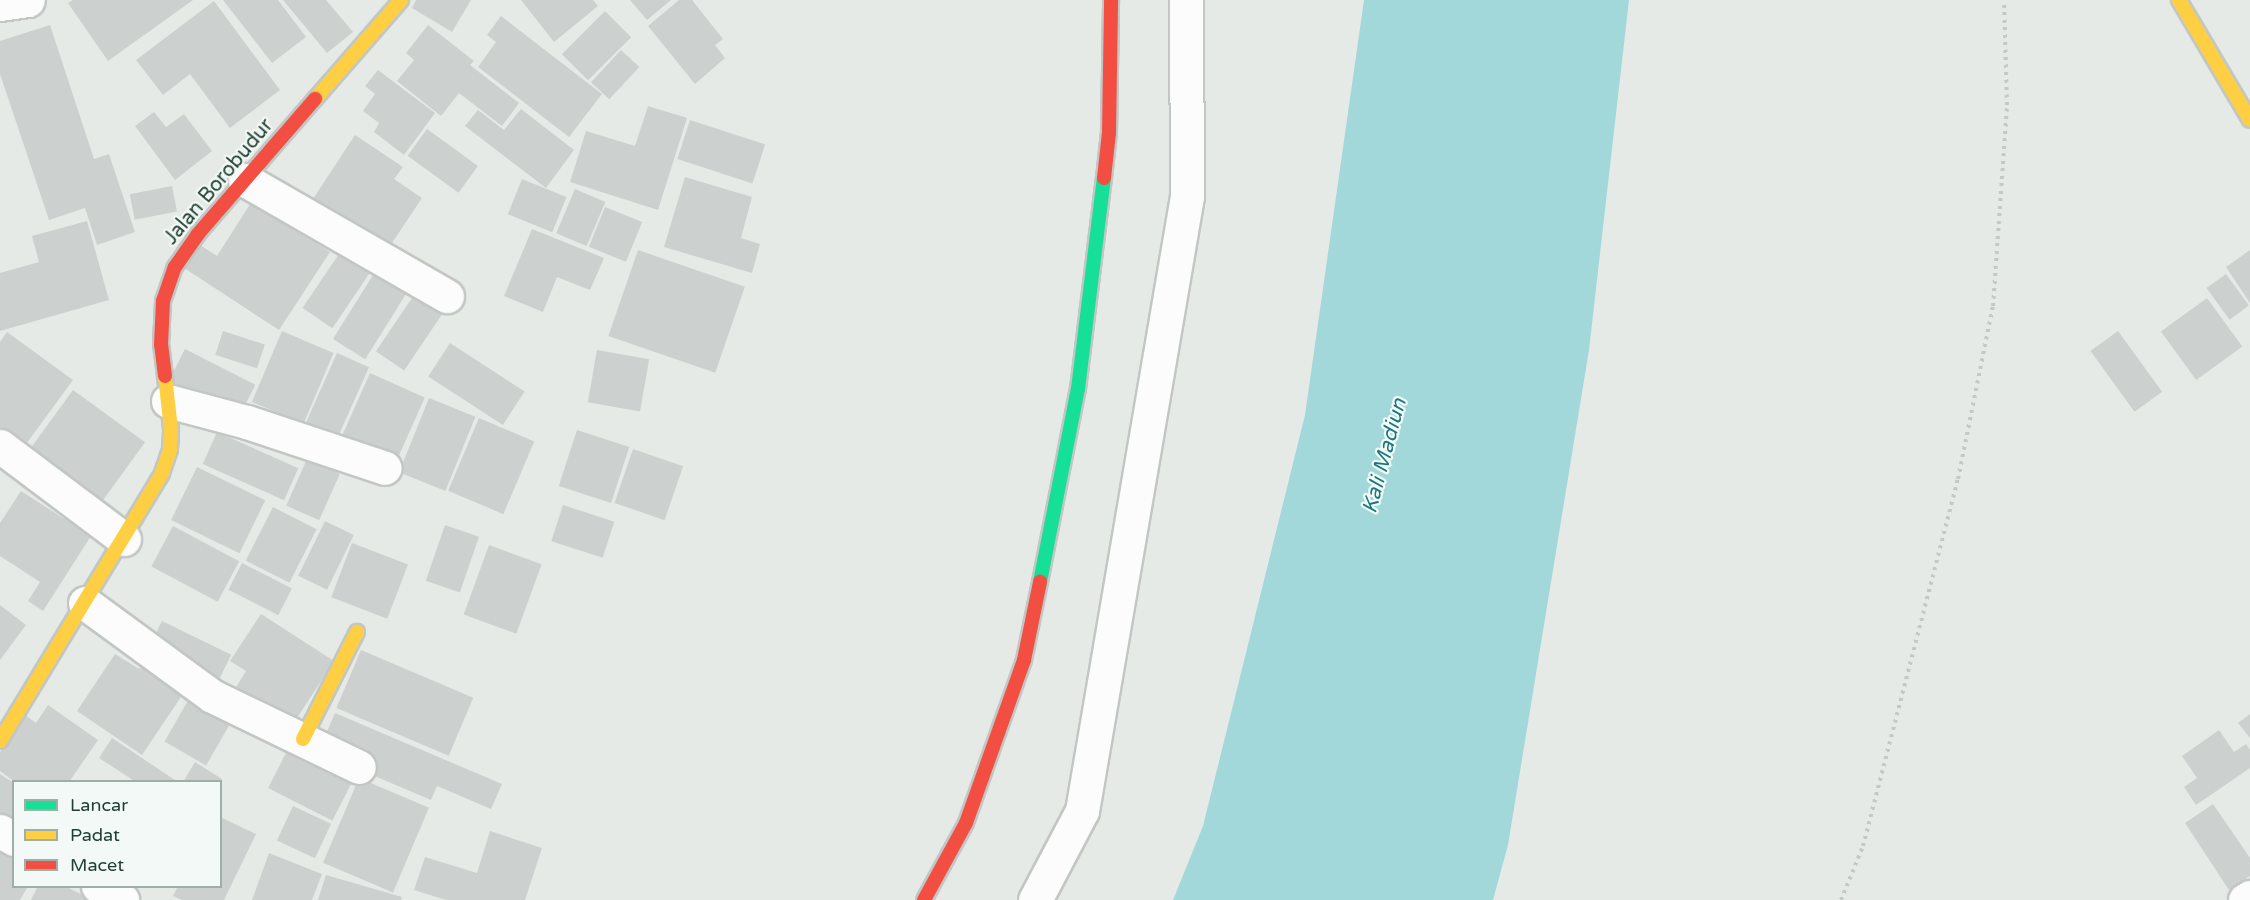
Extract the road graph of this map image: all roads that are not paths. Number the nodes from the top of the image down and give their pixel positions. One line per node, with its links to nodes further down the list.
1 (28, 0): 6 (street)
2 (401, 0): 8 (street, Jalan Borobudur)
3 (1111, 0): 22 (street)
4 (1186, 0): 23 (street)
5 (2179, 0): 7 (street)
6 (0, 4)
7 (2250, 120)
8 (245, 180): 9 (street); 10 (street, Jalan Borobudur)
9 (447, 296)
10 (168, 401): 12 (street); 13 (street, Jalan Borobudur)
11 (0, 446): 13 (street)
12 (385, 468)
13 (124, 539): 14 (street, Jalan Borobudur)
14 (85, 603): 16 (street); 17 (street, Jalan Borobudur)
15 (357, 632): 16 (street)
16 (303, 739): 18 (street)
17 (0, 741)
18 (359, 767)
19 (101, 888): 21 (street)
20 (2250, 897): 24 (street)
21 (122, 900)
22 (924, 900)
23 (1035, 900)
24 (2245, 900)

